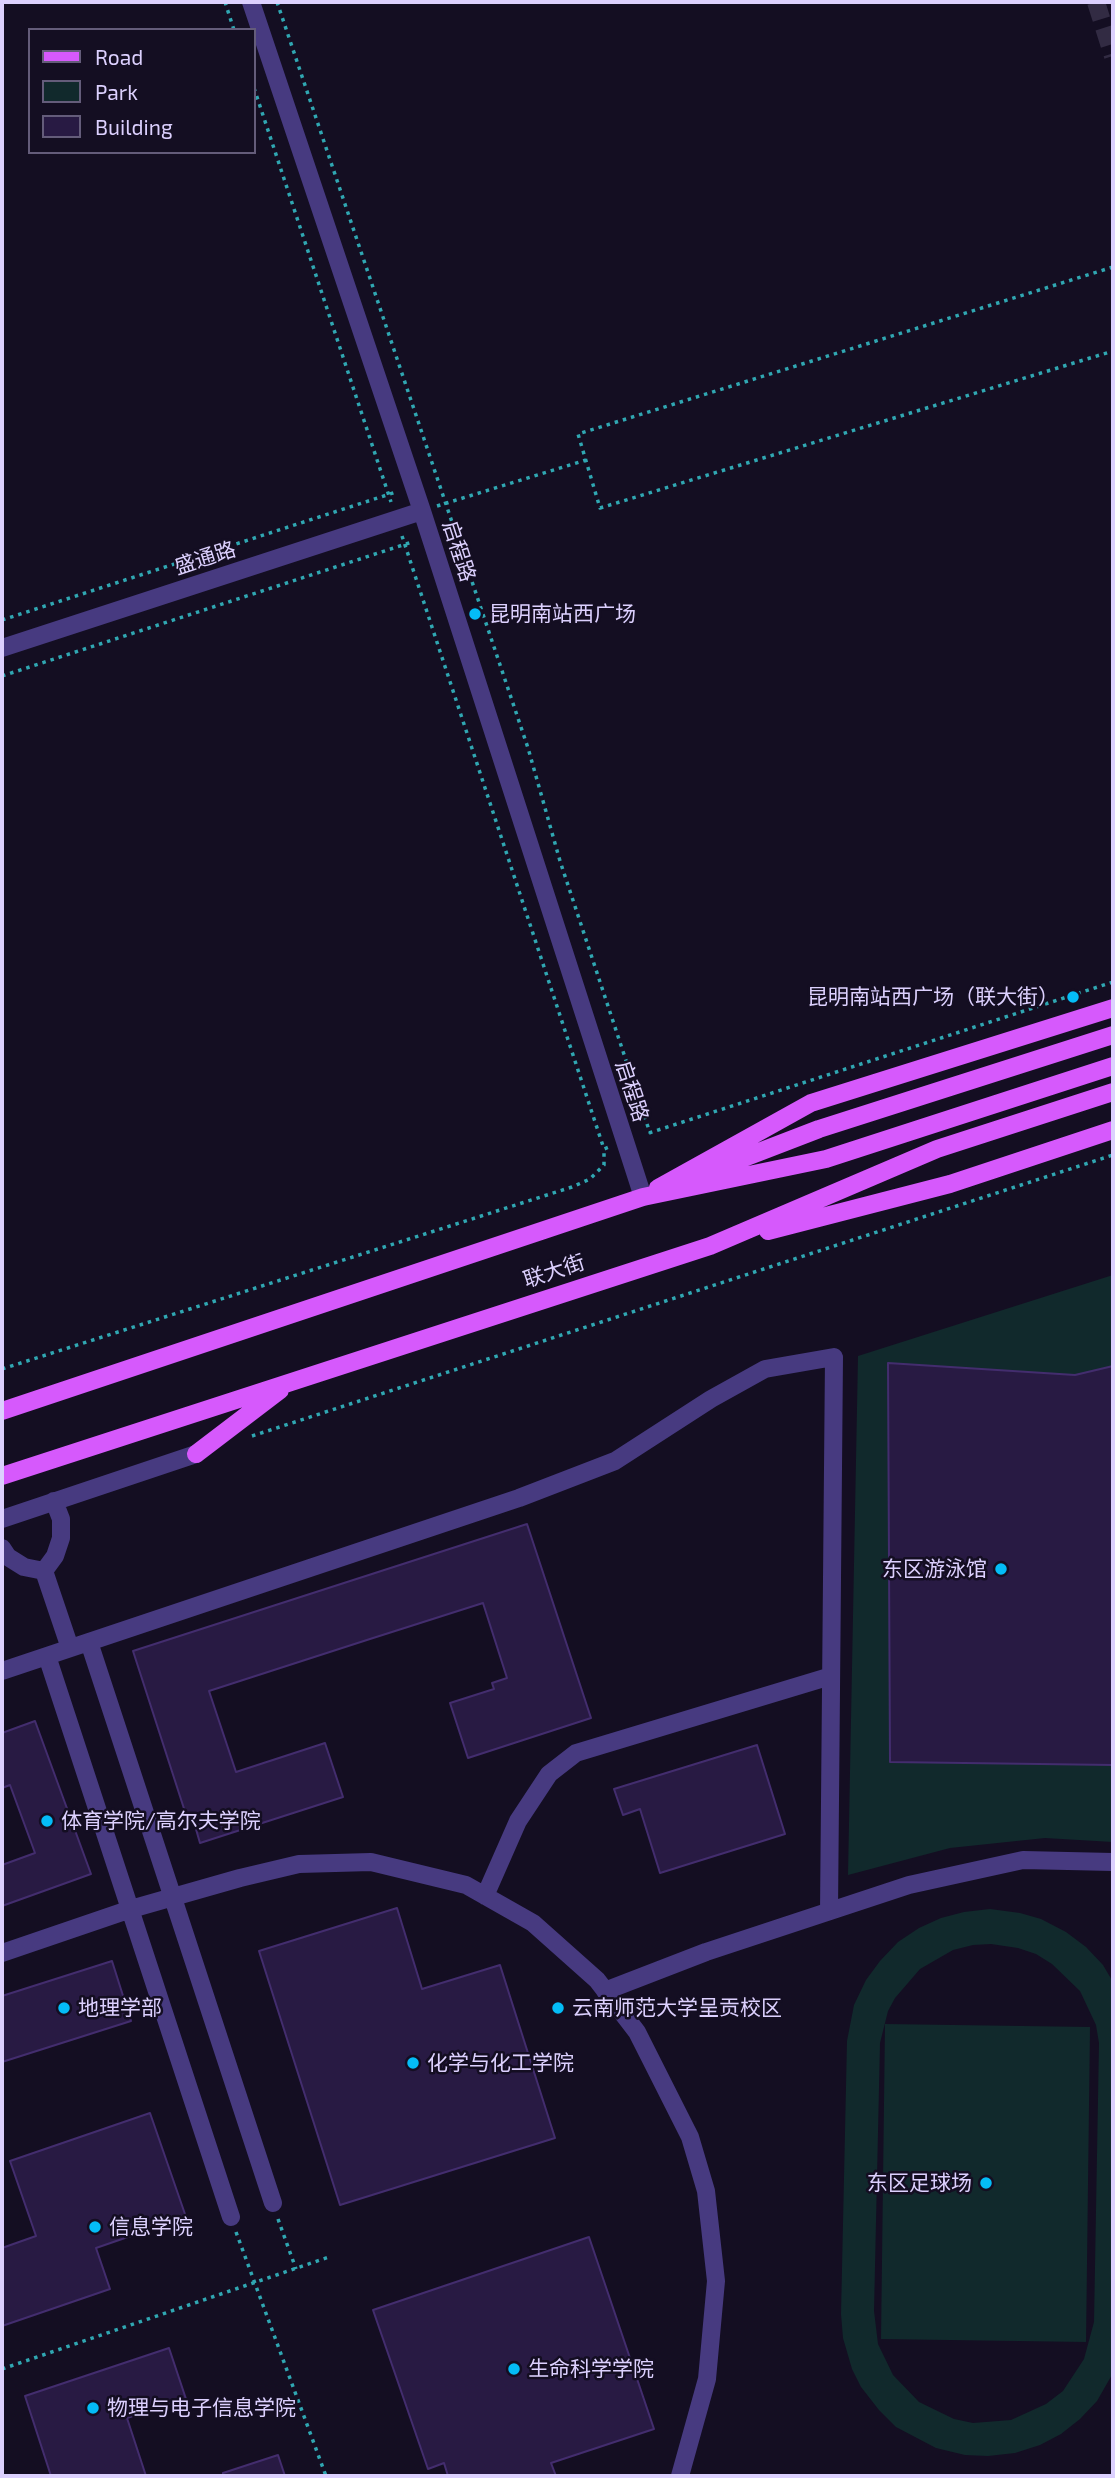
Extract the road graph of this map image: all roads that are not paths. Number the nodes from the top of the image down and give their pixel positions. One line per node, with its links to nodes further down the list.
1 (251, 2): 2 (street, 启程路)
2 (422, 511): 3 (street, 盛通路); 9 (street, 启程路)
3 (2, 648)
4 (1113, 1008): 9 (main road)
5 (1113, 1035): 9 (main road)
6 (1113, 1066): 9 (main road, 联大街)
7 (1113, 1092): 10 (main road, 联大街)
8 (1113, 1130): 10 (main road)
9 (643, 1197): 12 (main road, 联大街)
10 (710, 1246): 11 (main road, 联大街)
11 (292, 1381): 13 (main road); 14 (main road, 联大街)
12 (2, 1411)
13 (196, 1454): 15 (street)
14 (2, 1476)
15 (54, 1501): 16 (street); 18 (street)
16 (2, 1519)
17 (2, 1548): 18 (street)
18 (44, 1571): 20 (street)
19 (89, 1642): 20 (street); 23 (street); 26 (street)
20 (70, 1648): 21 (street)
21 (47, 1656): 22 (street); 27 (street)
22 (2, 1671)
23 (831, 1676): 25 (street); 28 (street)
24 (1113, 1862): 28 (street)
25 (485, 1896): 26 (street); 30 (street)
26 (173, 1897): 27 (street); 31 (street)
27 (131, 1909): 29 (street); 32 (street)
28 (829, 1912): 30 (street)
29 (2, 1953)
30 (605, 1991): 33 (street)
31 (273, 2203)
32 (231, 2217)
33 (680, 2476)

